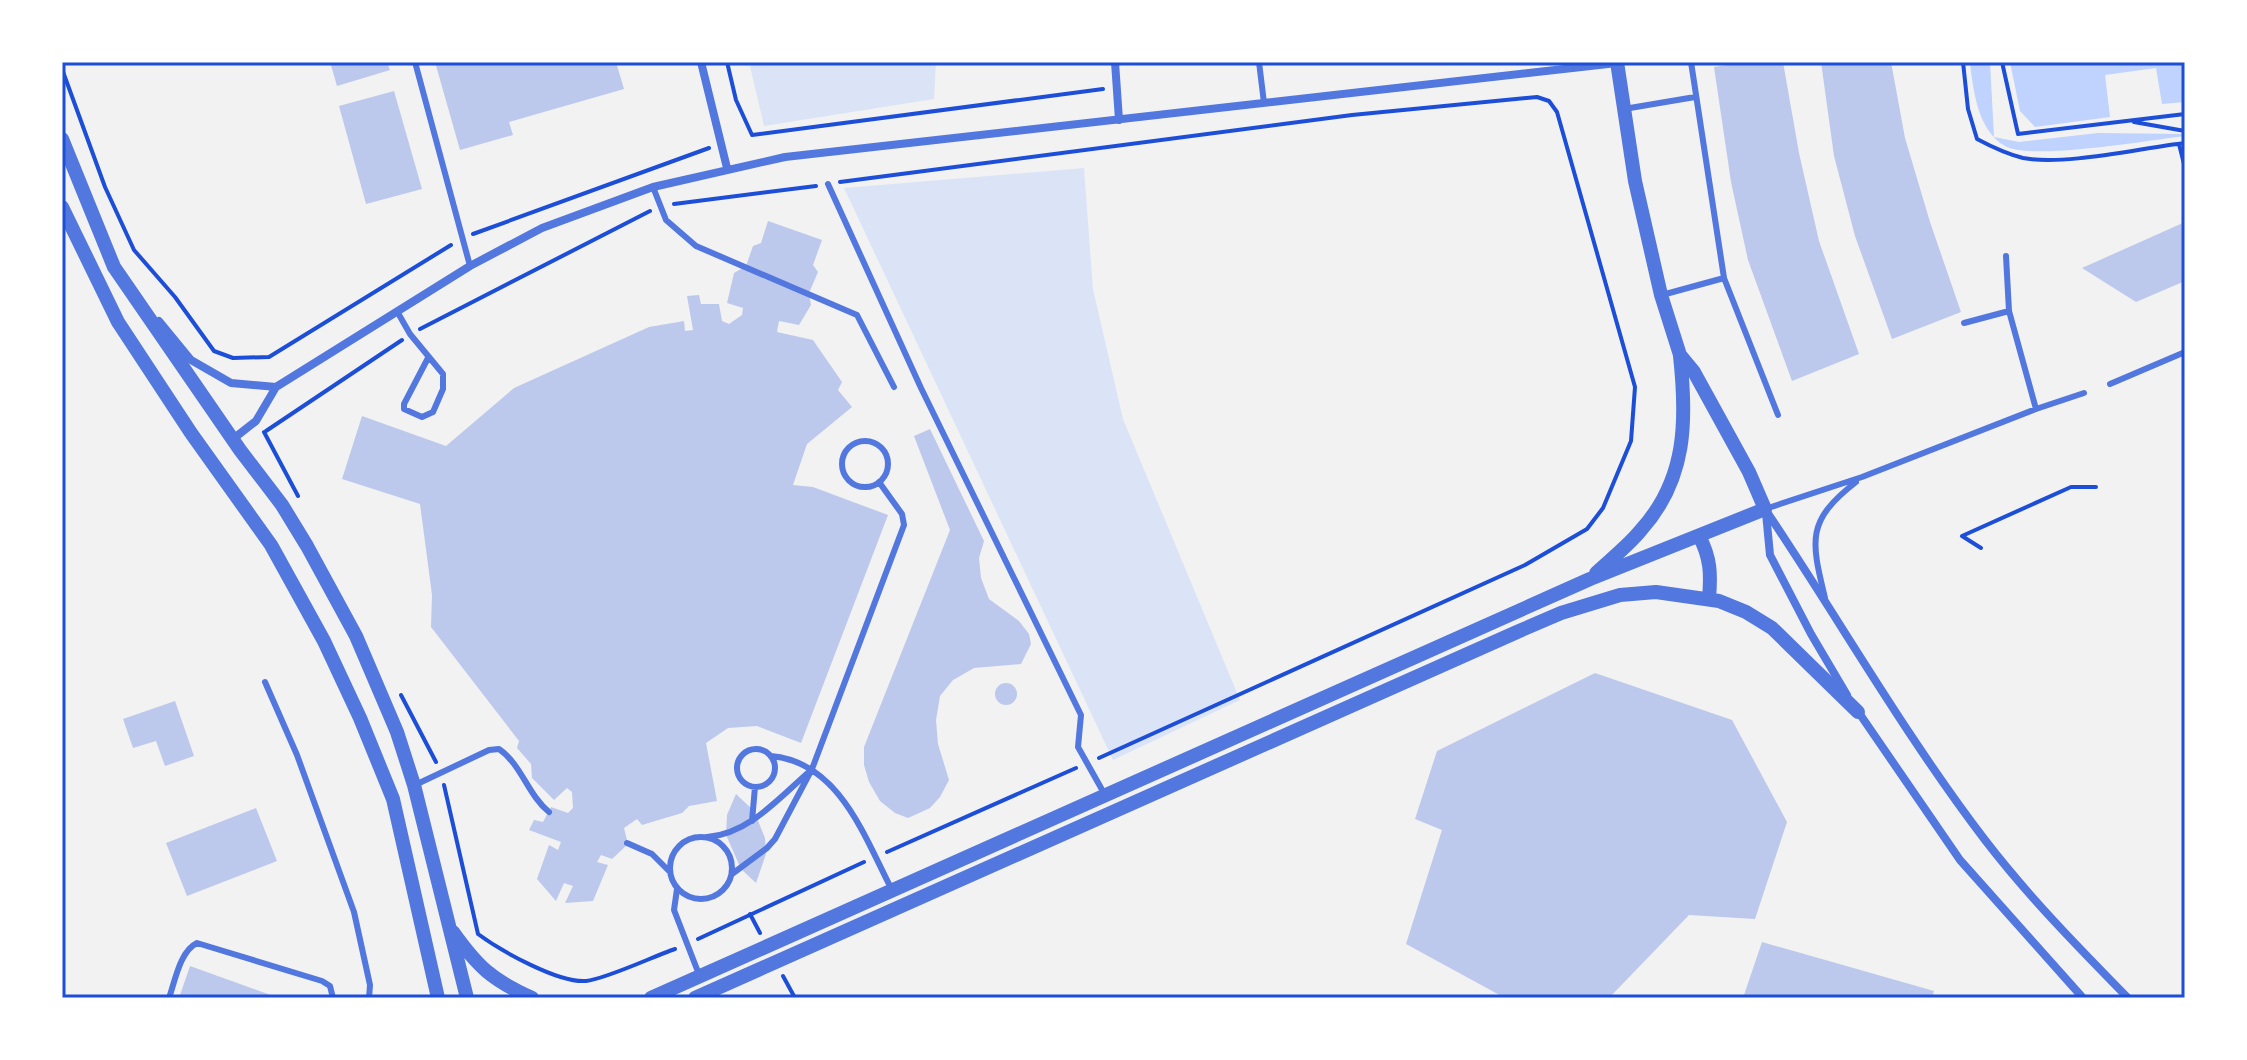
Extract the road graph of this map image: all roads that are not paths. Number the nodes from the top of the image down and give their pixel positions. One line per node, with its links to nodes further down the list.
1 (415, 62): 17 (lane)
2 (701, 62): 12 (street)
3 (1115, 62): 10 (street)
4 (1259, 62): 8 (lane)
5 (1691, 62): 7 (lane)
6 (1617, 63): 8 (street); 9 (street)
7 (1695, 97): 9 (lane); 19 (lane)
8 (1264, 103): 10 (street)
9 (1624, 109): 20 (street)
10 (1119, 120): 12 (street)
11 (62, 139): 18 (street)
12 (727, 168): 14 (street)
13 (828, 184): 47 (lane)
14 (653, 187): 17 (street); 29 (lane)
15 (62, 207): 62 (street)
16 (2006, 256): 21 (lane)
17 (470, 266): 22 (street)
18 (114, 267): 28 (street); 33 (street)
19 (1724, 278): 20 (lane); 32 (lane)
20 (1661, 295): 25 (street)
21 (2009, 311): 23 (lane); 31 (lane)
22 (398, 313): 26 (lane); 28 (street)
23 (1964, 323)
24 (2185, 352): 27 (lane)
25 (1680, 355): 36 (street); 38 (street)
26 (428, 358): 26 (lane)
27 (2110, 384)
28 (276, 387): 33 (street)
29 (894, 387)
30 (2084, 393): 31 (lane)
31 (2036, 409): 34 (lane)
32 (1778, 415)
33 (233, 439): 45 (street)
34 (1862, 477): 36 (lane); 40 (lane)
35 (879, 482): 35 (lane); 44 (lane)
36 (1765, 509): 37 (street); 40 (street); 42 (street)
37 (1699, 536): 38 (street); 39 (street)
38 (1590, 579): 47 (street)
39 (1709, 599): 42 (street); 58 (street)
40 (1825, 599): 67 (street)
41 (265, 682): 61 (lane)
42 (1858, 712): 66 (street)
43 (771, 756): 44 (lane); 46 (lane); 46 (lane)
44 (812, 769): 49 (lane); 53 (lane); 55 (lane)
45 (414, 785): 48 (lane); 56 (street)
46 (755, 787): 49 (lane)
47 (1105, 795): 55 (street)
48 (549, 812)
49 (752, 821): 50 (lane)
50 (697, 838): 52 (lane); 53 (lane)
51 (627, 843): 52 (lane)
52 (669, 871): 54 (lane)
53 (732, 874): 54 (lane)
54 (677, 889): 57 (lane)
55 (892, 891): 57 (street)
56 (448, 925): 63 (street); 64 (street)
57 (700, 977): 65 (street)
58 (700, 995)
59 (169, 998): 60 (lane)
60 (333, 998)
61 (369, 998)
62 (438, 998)
63 (467, 998)
64 (532, 998)
65 (652, 998)
66 (2083, 998)
67 (2128, 998)

